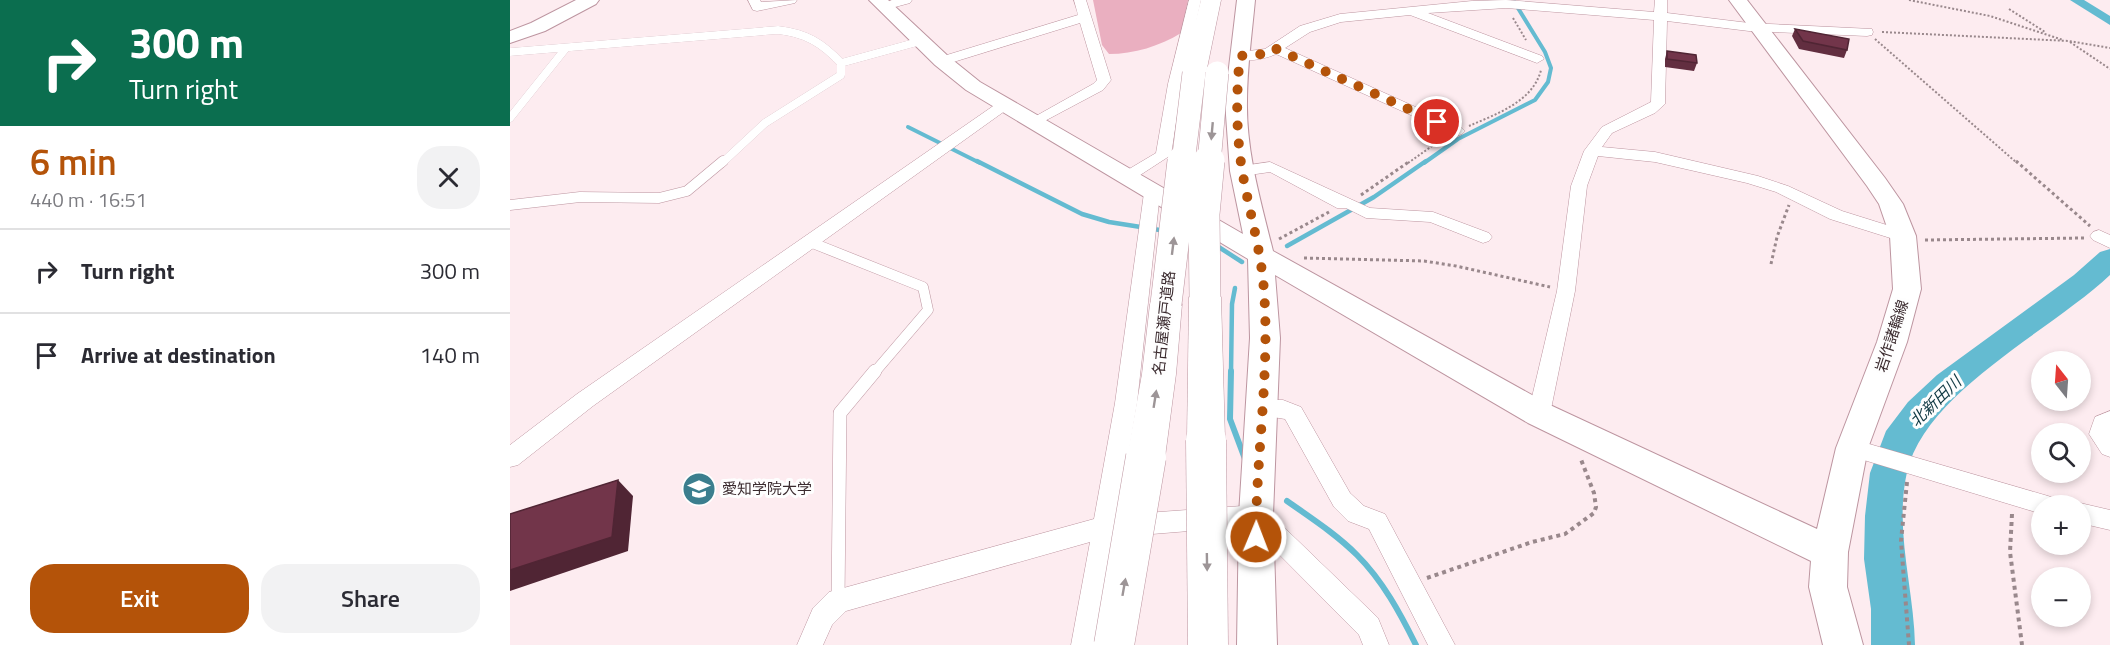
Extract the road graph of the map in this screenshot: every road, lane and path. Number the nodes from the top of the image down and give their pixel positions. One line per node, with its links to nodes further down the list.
1 (590, 0): 20 (main road)
2 (754, 0): 3 (street)
3 (791, 0)
4 (1080, 0): 15 (street)
5 (1195, 0): 40 (street)
6 (1210, 0): 33 (highway, 名古屋瀬戸道路)
7 (1230, 0): 33 (highway, 名古屋瀬戸道路)
8 (1246, 0): 28 (main road)
9 (1661, 0): 16 (street)
10 (1738, 0): 17 (main road, 岩作諸輪線)
11 (1909, 0): 19 (path)
12 (889, 2): 21 (main road)
13 (2009, 9): 19 (path)
14 (1409, 10): 16 (street); 25 (street); 29 (street)
15 (1086, 17): 30 (street); 36 (street)
16 (1661, 17): 17 (street); 38 (street)
17 (1759, 27): 18 (street); 44 (main road, 岩作諸輪線)
18 (1867, 32): 22 (path); 46 (path)
19 (2046, 33): 22 (path)
20 (510, 37)
21 (921, 41): 30 (main road); 31 (lane)
22 (2065, 41): 23 (path)
23 (2069, 41): 26 (path); 32 (path)
24 (566, 48): 27 (lane); 31 (lane); 35 (lane)
25 (1274, 48): 28 (street); 37 (street)
26 (2110, 48)
27 (510, 52)
28 (1240, 56): 39 (main road)
29 (1537, 59)
30 (942, 61): 34 (main road)
31 (841, 63): 43 (lane)
32 (2110, 69)
33 (1205, 73): 71 (highway, 名古屋瀬戸道路, one-way to 33, bridge); 72 (highway, 名古屋瀬戸道路, one-way to 72, bridge)
34 (1004, 105): 36 (main road); 47 (street)
35 (510, 118)
36 (1034, 121): 40 (main road)
37 (1457, 131)
38 (1592, 151): 42 (street); 51 (street)
39 (1242, 171): 45 (street); 48 (main road)
40 (1125, 177): 41 (main road)
41 (1152, 193): 48 (main road); 65 (street)
42 (1794, 195): 44 (street); 50 (path)
43 (510, 205)
44 (1903, 236): 46 (path); 56 (main road, 岩作諸輪線)
45 (1483, 237)
46 (2106, 240)
47 (810, 242): 58 (street); 68 (lane)
48 (1261, 255): 52 (main road); 53 (main road)
49 (1295, 260): 51 (path)
50 (1771, 264)
51 (1566, 291): 53 (street)
52 (1262, 408): 62 (main road); 67 (street)
53 (1539, 414): 55 (main road)
54 (2110, 420): 57 (street)
55 (1585, 436): 66 (main road); 67 (path)
56 (1852, 448): 59 (street); 66 (main road, 岩作諸輪線)
57 (2110, 448)
58 (510, 458)
59 (1909, 465): 60 (street); 77 (path)
60 (2013, 497): 61 (street); 78 (path)
61 (2031, 502)
62 (1256, 515): 65 (street); 73 (main road); 74 (street)
63 (2091, 516): 64 (street)
64 (2110, 520)
65 (1104, 527): 68 (street); 70 (street)
66 (1830, 552): 76 (main road, 岩作諸輪線)
67 (1411, 586): 75 (street)
68 (838, 601): 69 (street)
69 (810, 645)
70 (1084, 645)
71 (1114, 645)
72 (1208, 645)
73 (1257, 645)
74 (1376, 645)
75 (1442, 645)
76 (1843, 645)
77 (1909, 645)
78 (2022, 645)

